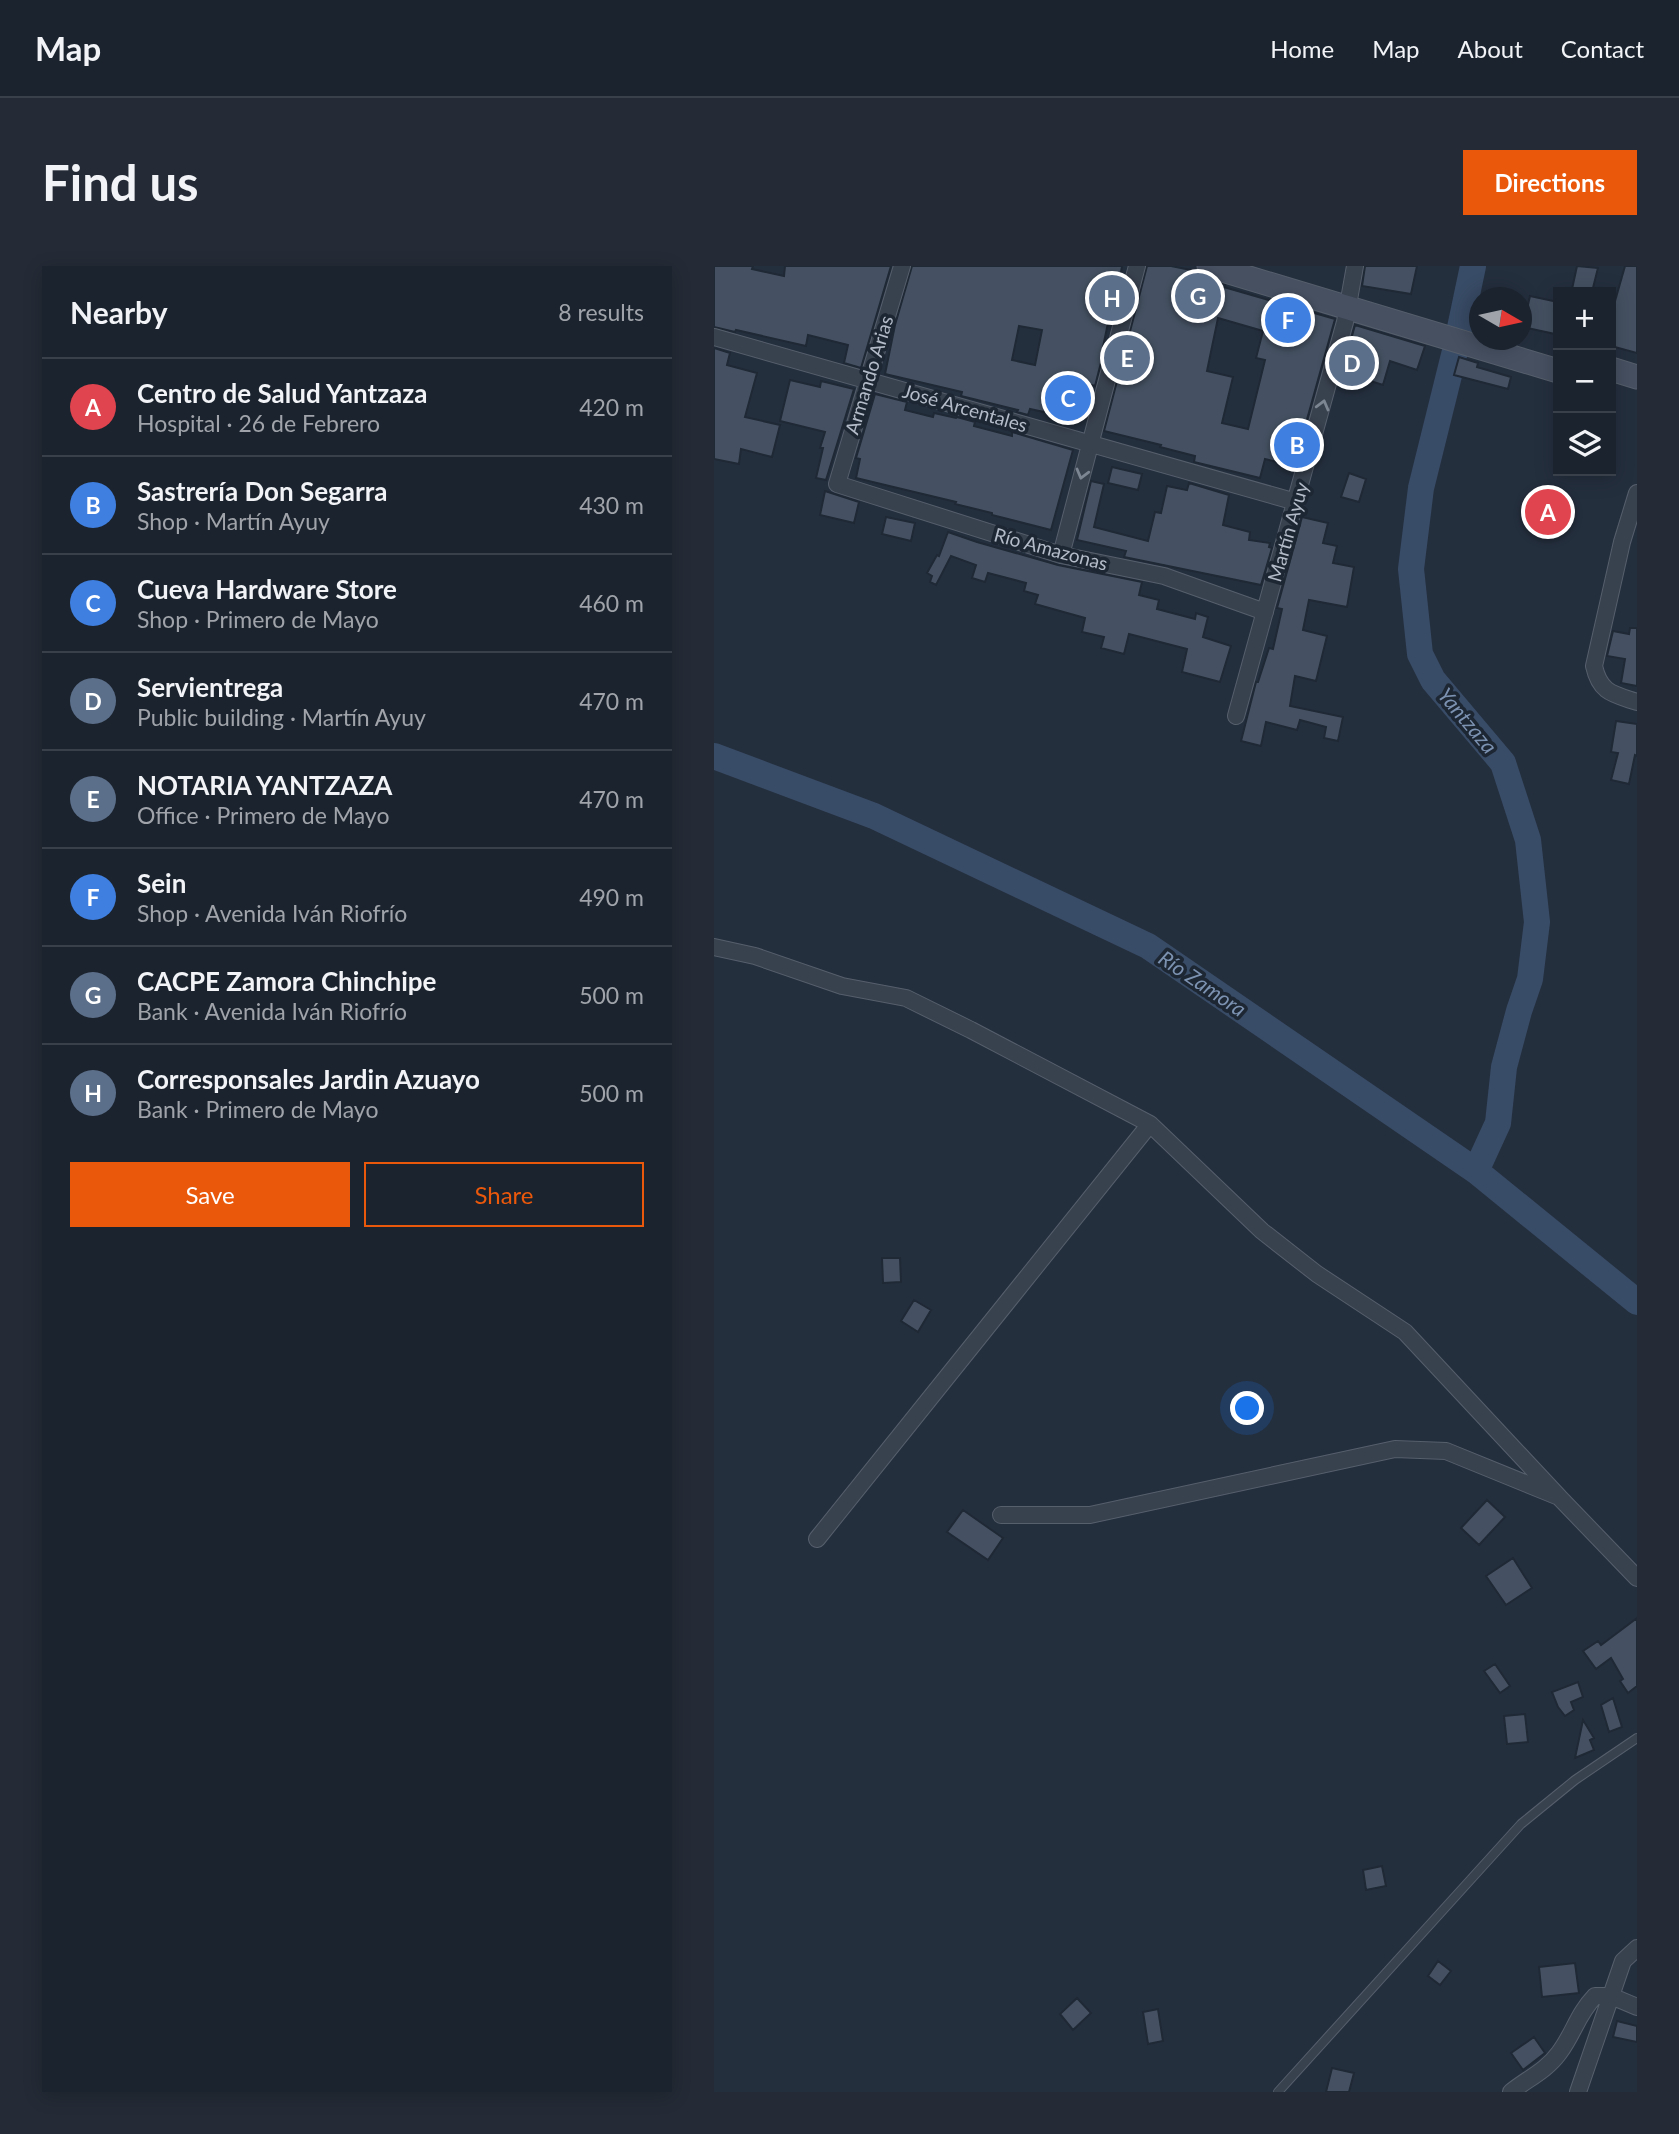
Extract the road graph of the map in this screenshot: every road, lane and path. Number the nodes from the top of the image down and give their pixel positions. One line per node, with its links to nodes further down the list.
1 (902, 266): 17 (street, Armando Arias)
2 (1138, 266): 20 (street)
3 (1209, 266): 6 (main road)
4 (1247, 266): 6 (main road)
5 (1355, 266): 6 (street, Martín Ayuy)
6 (1348, 302): 7 (main road); 23 (street, Martín Ayuy, one-way to 6)
7 (1410, 321): 8 (main road); 9 (main road)
8 (1469, 331)
9 (1469, 336)
10 (714, 337): 17 (street, José Arcentales)
11 (1516, 350): 14 (main road)
12 (1530, 350): 13 (main road)
13 (1553, 354)
14 (1553, 368)
15 (1616, 371): 16 (main road)
16 (1637, 377)
17 (867, 380): 20 (street, José Arcentales); 21 (street, Armando Arias)
18 (1616, 387): 19 (main road)
19 (1637, 393)
20 (1090, 443): 23 (street, José Arcentales); 25 (street, one-way to 25)
21 (837, 484): 25 (street, Río Amazonas)
22 (1637, 493): 24 (street)
23 (1296, 502): 26 (street, Martín Ayuy)
24 (1630, 544): 27 (street)
25 (1060, 555): 26 (street, Río Amazonas)
26 (1265, 612): 28 (street, Martín Ayuy)
27 (1637, 702)
28 (1236, 716)
29 (714, 947): 30 (street)
30 (1150, 1124): 31 (street); 33 (street)
31 (1559, 1497): 32 (street); 34 (street)
32 (1001, 1515)
33 (817, 1539)
34 (1637, 1578)
35 (1637, 1738): 39 (lane)
36 (1637, 1948): 37 (street)
37 (1611, 1996): 38 (street); 40 (street); 41 (street)
38 (1637, 2007)
39 (1278, 2092)
40 (1511, 2092)
41 (1578, 2092)

